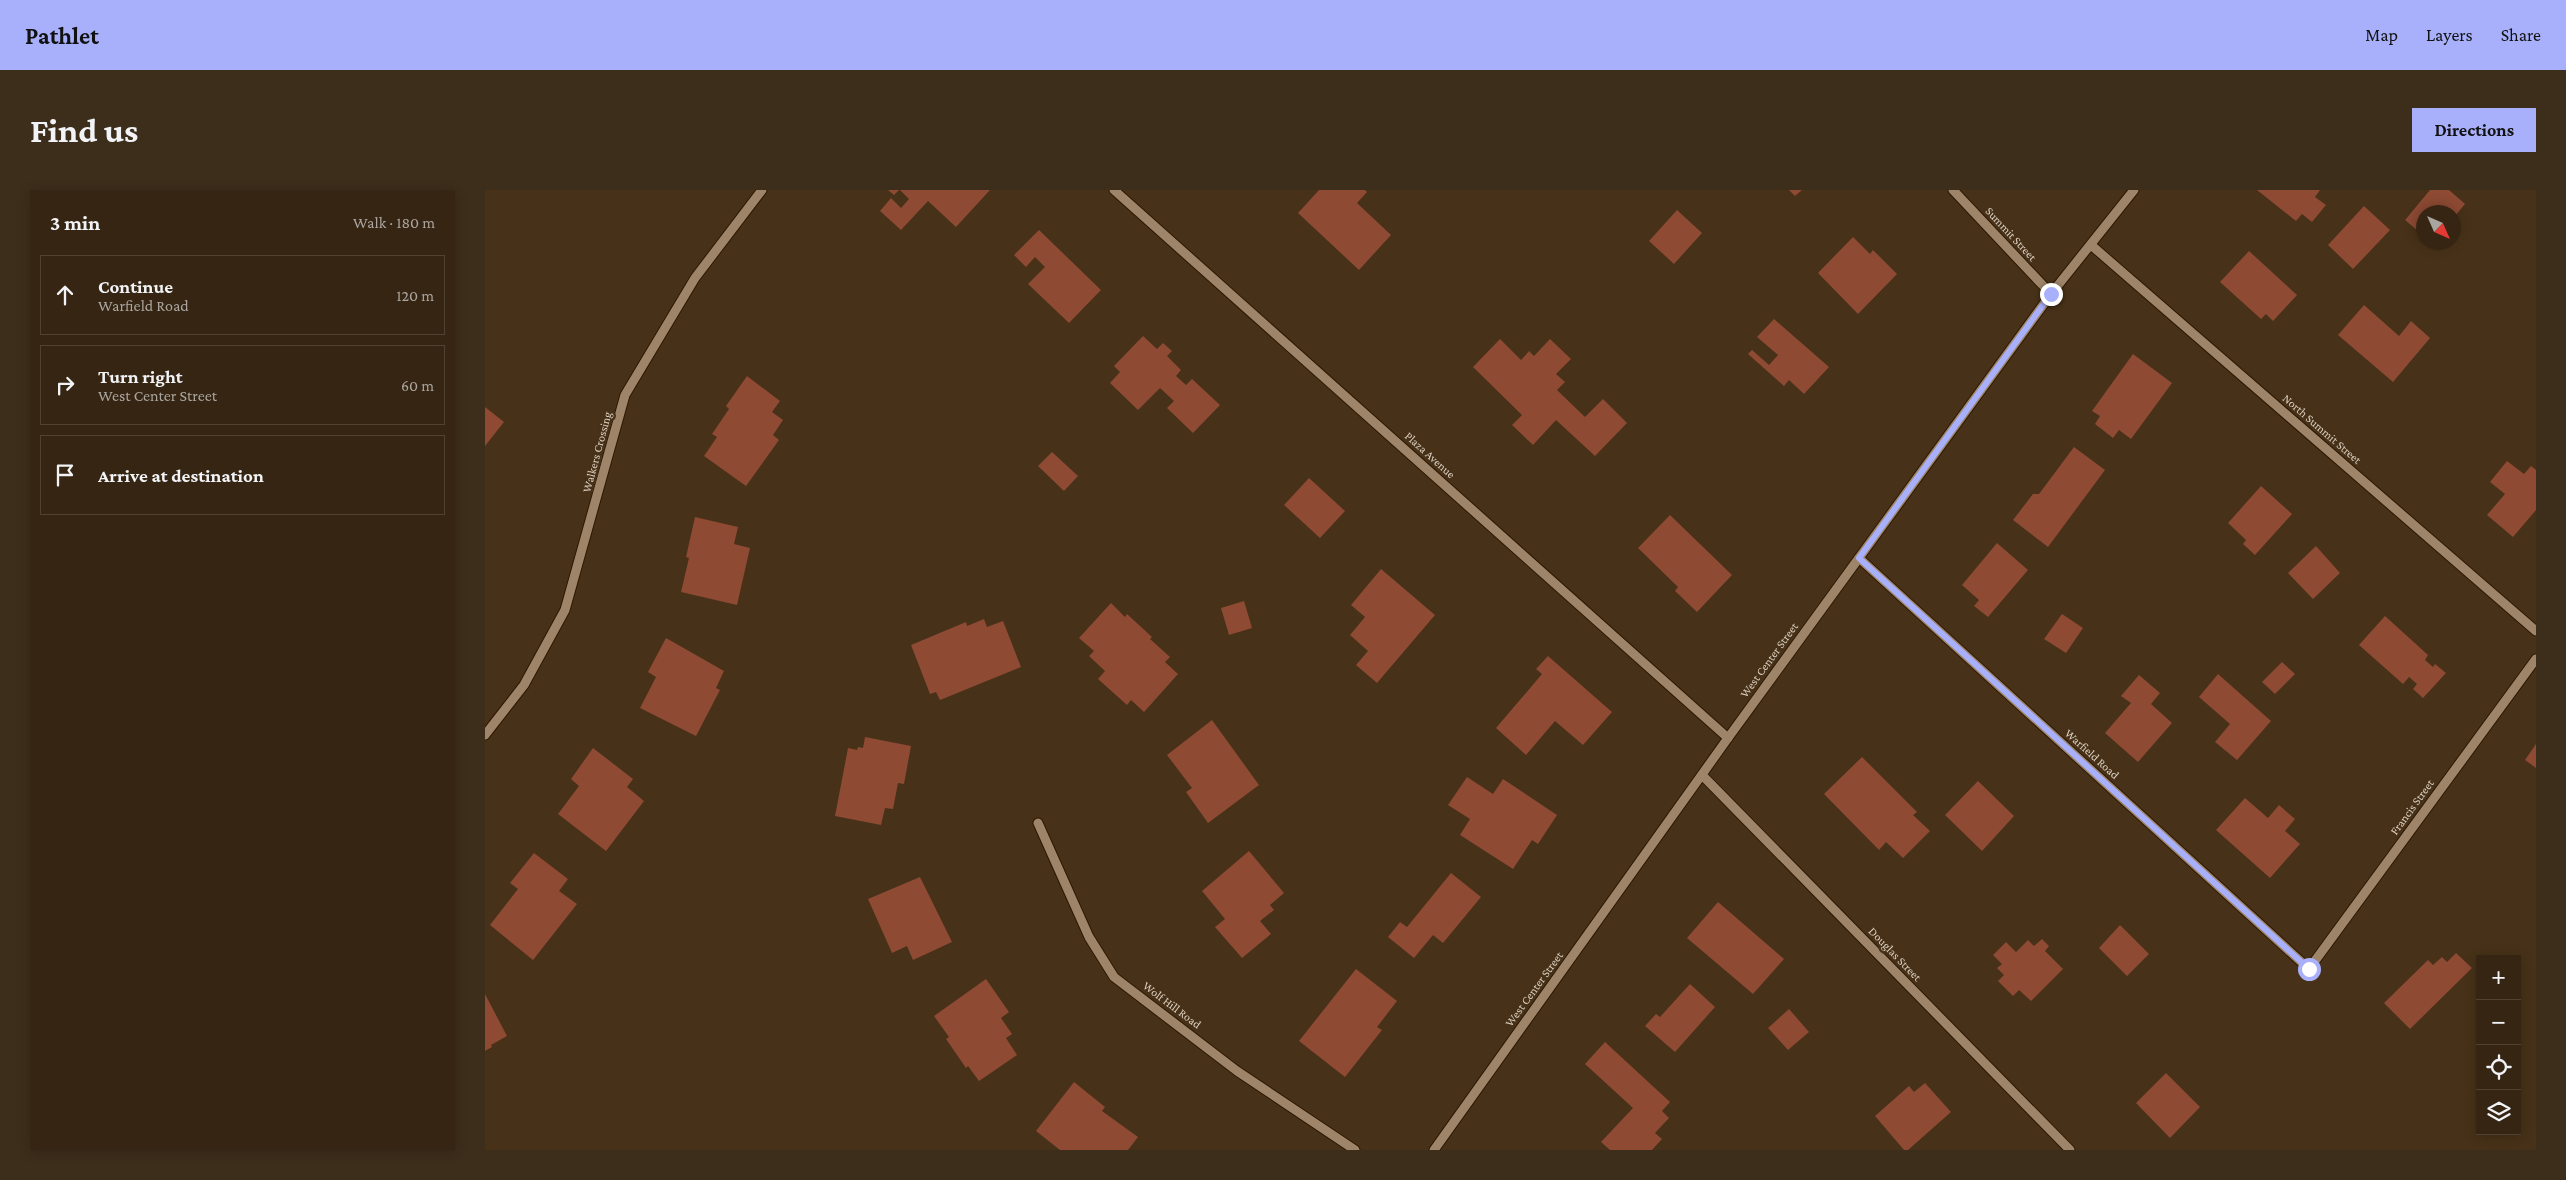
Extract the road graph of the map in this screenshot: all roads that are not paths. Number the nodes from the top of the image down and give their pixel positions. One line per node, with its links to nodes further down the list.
1 (762, 190): 10 (street, Walkers Crossing)
2 (1115, 190): 11 (street, Plaza Avenue)
3 (1953, 190): 6 (street, Summit Street)
4 (2134, 190): 5 (street, West Center Street)
5 (2091, 246): 6 (street, West Center Street); 8 (street, North Summit Street)
6 (2051, 294): 7 (street, West Center Street)
7 (1859, 558): 11 (street, West Center Street); 14 (street, Warfield Road)
8 (2536, 631)
9 (2536, 660): 14 (street, Francis Street)
10 (485, 735)
11 (1728, 738): 12 (street, West Center Street)
12 (1702, 775): 16 (street, West Center Street); 17 (street, Douglas Street)
13 (1038, 823): 15 (street, Wolf Hill Road)
14 (2309, 969)
15 (1355, 1150)
16 (1434, 1150)
17 (2070, 1150)

